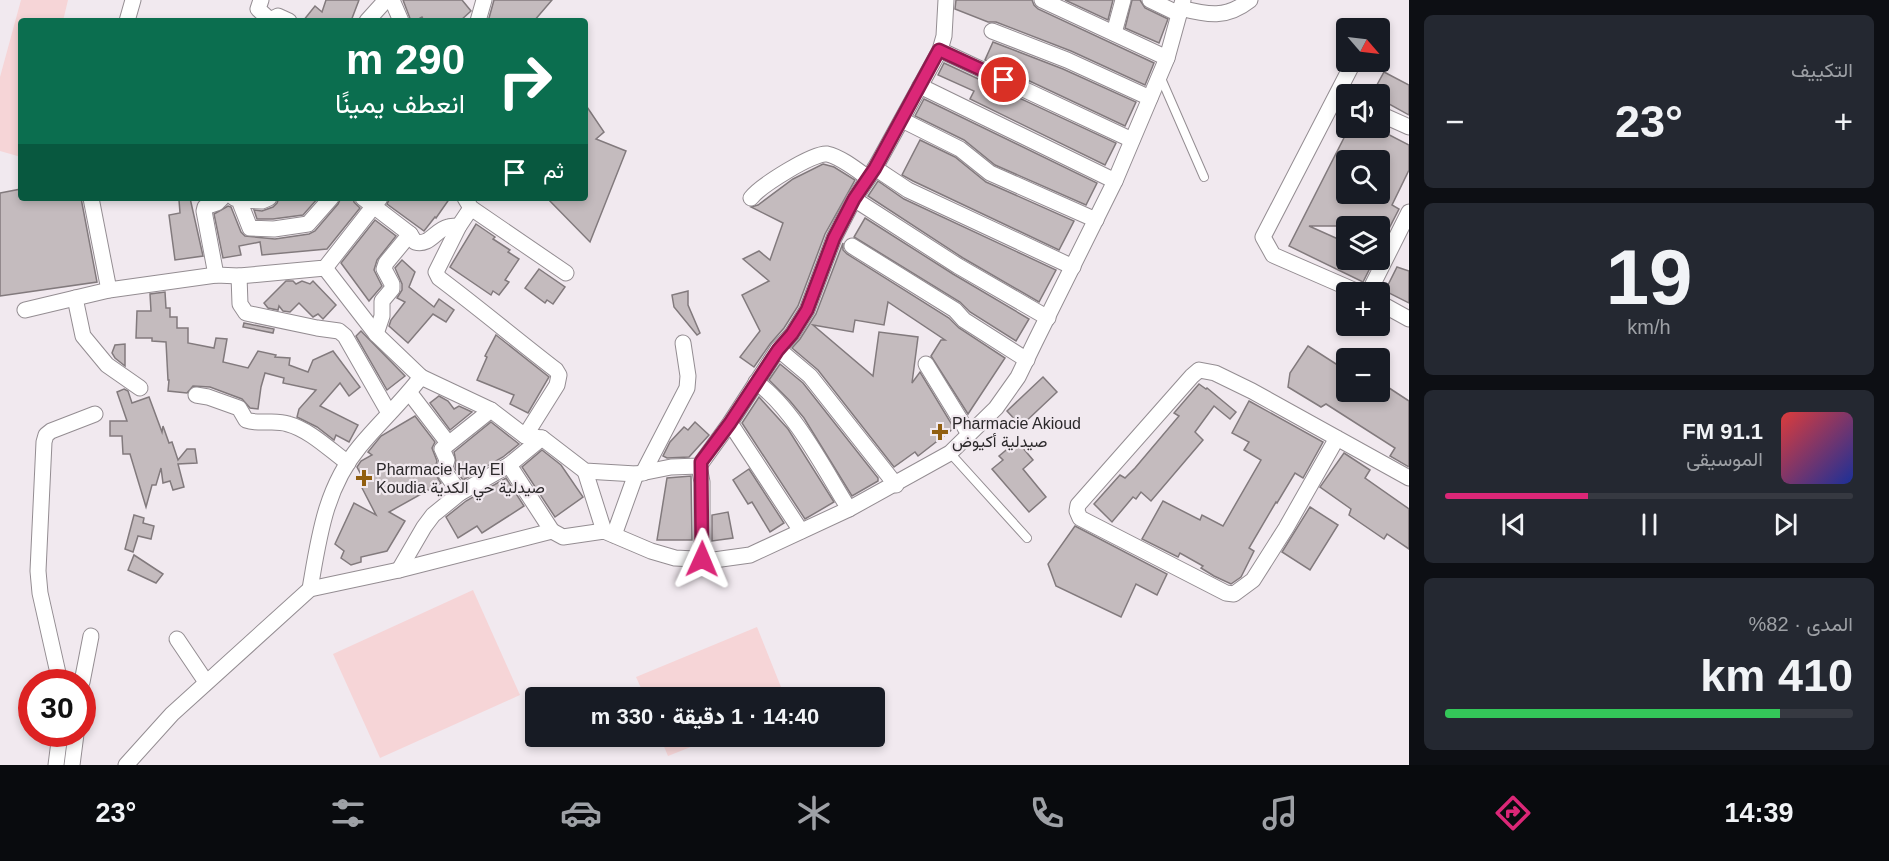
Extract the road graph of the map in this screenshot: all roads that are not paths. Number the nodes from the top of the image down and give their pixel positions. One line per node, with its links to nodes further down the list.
1 (133, 0): 12 (street)
2 (261, 0): 13 (street)
3 (386, 0): 14 (street)
4 (392, 0): 15 (street)
5 (484, 0): 16 (street)
6 (946, 0): 19 (street)
7 (1042, 0): 18 (street)
8 (1123, 0): 18 (street)
9 (1150, 0): 11 (street)
10 (1250, 0): 11 (street)
11 (1181, 7): 20 (street)
12 (128, 18)
13 (268, 18)
14 (371, 18)
15 (400, 18)
16 (479, 18)
17 (992, 31): 23 (street)
18 (1114, 33): 20 (street)
19 (939, 50): 22 (street); 28 (street)
20 (1167, 58): 21 (street)
21 (1159, 75): 23 (street); 30 (lane)
22 (920, 86): 26 (street); 31 (street)
23 (1150, 98): 28 (street)
24 (1336, 106): 51 (street)
25 (1390, 118): 27 (street)
26 (902, 120): 29 (street); 42 (street)
27 (1409, 127)
28 (1132, 140): 31 (street)
29 (872, 173): 32 (street); 33 (street); 46 (street)
30 (1204, 177)
31 (1115, 181): 42 (street)
32 (751, 198)
33 (854, 199): 57 (street); 61 (street)
34 (92, 201): 53 (street)
35 (219, 201): 49 (street)
36 (237, 201): 37 (street)
37 (328, 201)
38 (371, 201): 47 (street)
39 (373, 201): 44 (street)
40 (468, 203): 43 (street); 48 (street)
41 (1409, 212): 52 (street)
42 (1096, 220): 46 (street)
43 (459, 226): 44 (street); 74 (street)
44 (410, 234): 59 (street)
45 (852, 246): 62 (street)
46 (1073, 267): 57 (street)
47 (325, 268): 50 (street); 59 (street)
48 (566, 273)
49 (216, 276): 50 (street); 53 (street)
50 (239, 276): 70 (street)
51 (1336, 282)
52 (1374, 282)
53 (108, 290): 54 (street)
54 (75, 298): 56 (street); 66 (street)
55 (1390, 308): 58 (street)
56 (25, 310)
57 (1048, 318): 62 (street)
58 (1409, 318)
59 (376, 334): 64 (street)
60 (683, 343): 83 (street)
61 (778, 350): 65 (street); 85 (street)
62 (1027, 360): 73 (street)
63 (926, 364): 73 (street)
64 (421, 377): 67 (street); 69 (street)
65 (756, 382): 72 (street); 87 (street)
66 (140, 388)
67 (409, 393): 70 (street); 77 (street)
68 (196, 395): 79 (street)
69 (491, 410): 74 (street); 77 (street)
70 (390, 413): 79 (street)
71 (95, 414): 97 (street)
72 (730, 423): 81 (street); 89 (street)
73 (969, 434): 78 (street)
74 (525, 436): 75 (street)
75 (542, 438): 80 (street); 82 (street)
76 (1337, 438): 76 (street); 84 (street)
77 (448, 443): 86 (street)
78 (950, 453): 85 (street); 91 (lane)
79 (348, 463): 94 (street)
80 (509, 465): 86 (street); 88 (street)
81 (699, 466): 83 (street); 92 (street)
82 (585, 471): 83 (street); 90 (street)
83 (640, 473): 90 (street)
84 (1409, 478)
85 (896, 484): 87 (street)
86 (460, 494): 93 (street)
87 (849, 509): 89 (street)
88 (552, 531): 90 (street); 93 (street)
89 (801, 531): 92 (street)
90 (609, 533): 92 (street)
91 (1026, 538)
92 (702, 559)
93 (399, 570): 94 (street)
94 (310, 589): 99 (street)
95 (91, 636): 98 (street)
96 (177, 639): 99 (street)
97 (57, 669)
98 (85, 669)
99 (206, 682): 104 (street)
100 (58, 747): 102 (street)
101 (74, 747): 103 (street)
102 (56, 765)
103 (72, 765)
104 (126, 765)

